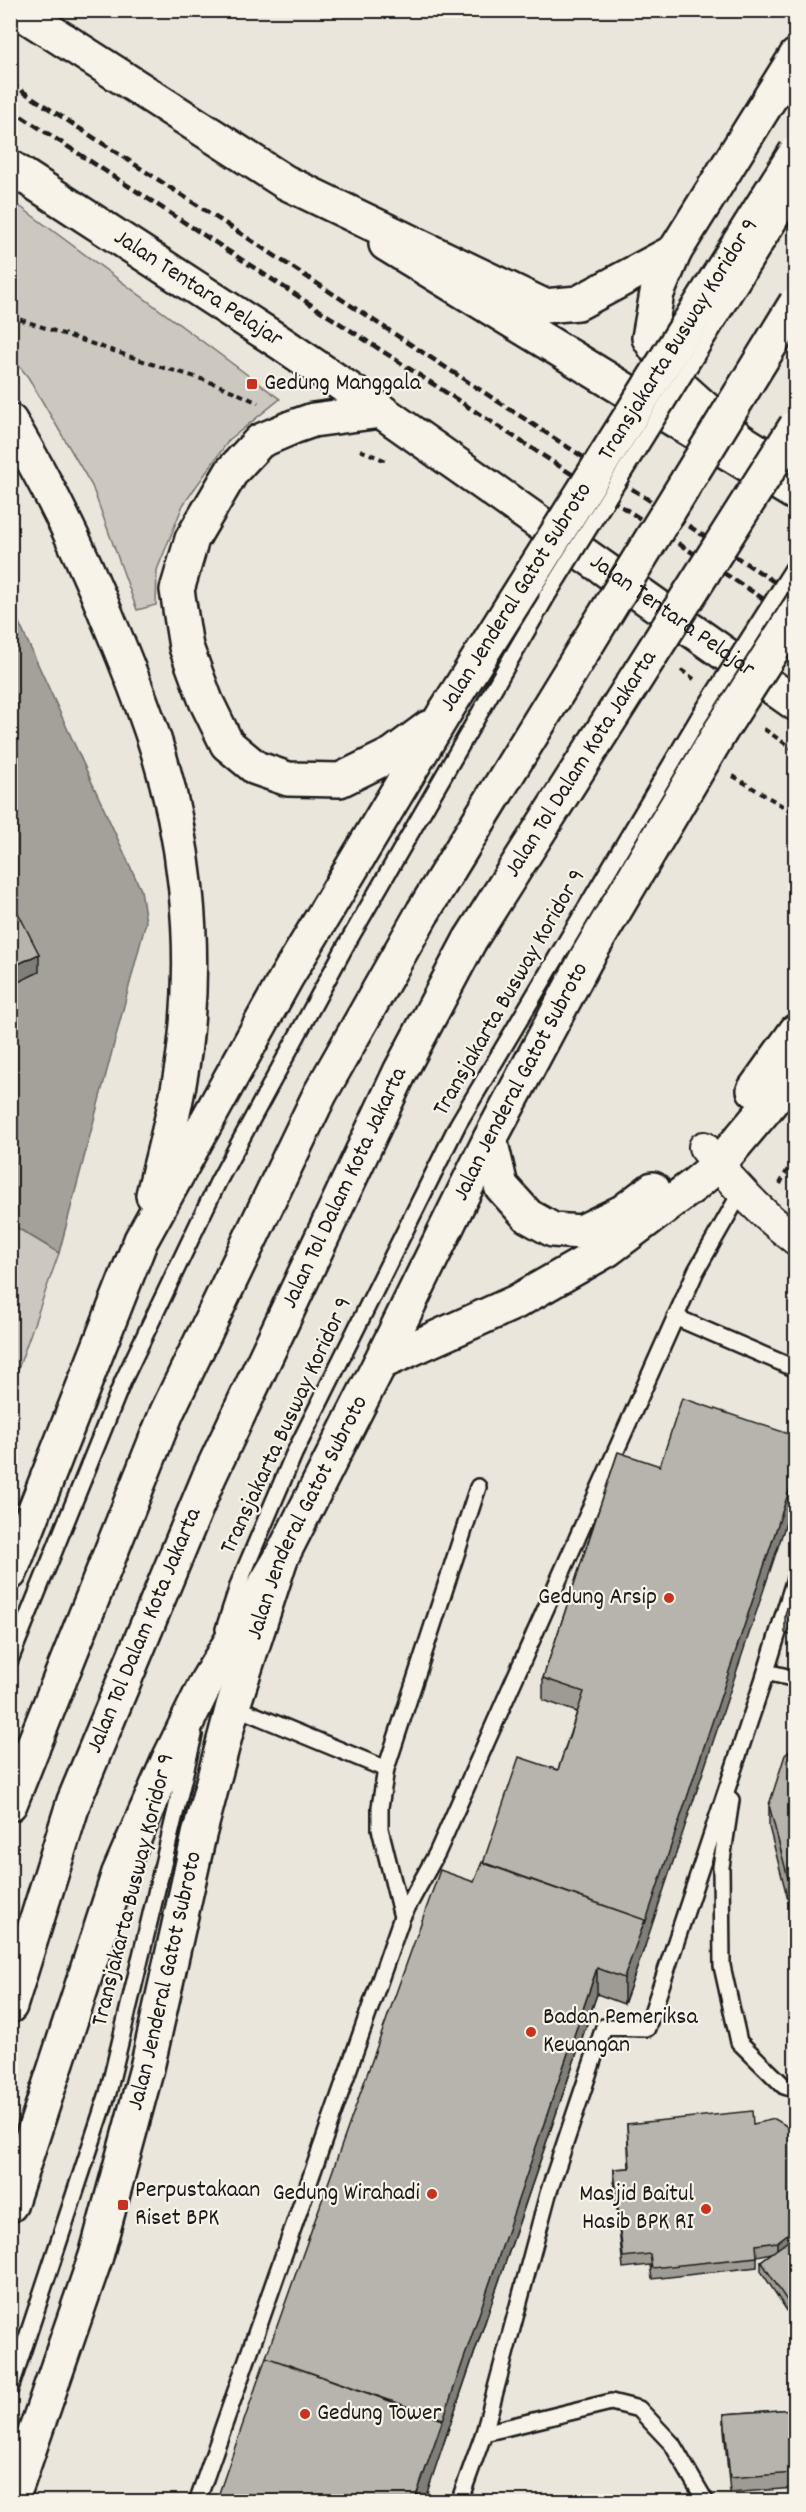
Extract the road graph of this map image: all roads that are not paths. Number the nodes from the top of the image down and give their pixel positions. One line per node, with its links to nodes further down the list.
1 (17, 10): 5 (main road)
2 (795, 56): 7 (main road)
3 (795, 152): 17 (main road, Jalan Jenderal Gatot Subroto, bridge)
4 (10, 167): 9 (main road, Jalan Tentara Pelajar)
5 (285, 182): 7 (main road); 13 (main road)
6 (795, 195): 33 (lane, Transjakarta Busway Koridor 9, bridge)
7 (675, 251): 12 (main road)
8 (795, 303): 39 (main road, bridge)
9 (381, 411): 16 (main road, Jalan Tentara Pelajar); 17 (main road)
10 (10, 421): 24 (main road)
11 (795, 426): 41 (main road, Jalan Tol Dalam Kota Jakarta, bridge)
12 (795, 475)
13 (795, 494)
14 (795, 564): 18 (lane, Transjakarta Busway Koridor 9, bridge)
15 (795, 613): 18 (main road, Jalan Jenderal Gatot Subroto, bridge)
16 (795, 704)
17 (443, 716): 24 (main road, Jalan Jenderal Gatot Subroto)
18 (708, 736): 21 (main road, Jalan Jenderal Gatot Subroto); 36 (lane, Transjakarta Busway Koridor 9)
19 (795, 1031): 22 (main road)
20 (795, 1071): 22 (main road)
21 (490, 1139): 22 (main road); 27 (main road, Jalan Jenderal Gatot Subroto)
22 (711, 1156): 23 (street); 27 (main road)
23 (741, 1192): 25 (street); 26 (lane)
24 (141, 1240): 31 (main road, Jalan Jenderal Gatot Subroto)
25 (795, 1240)
26 (675, 1317): 28 (lane); 40 (lane)
27 (380, 1363): 30 (main road, Jalan Jenderal Gatot Subroto)
28 (795, 1369)
29 (478, 1487): 38 (lane)
30 (280, 1558): 36 (main road); 37 (main road, Jalan Jenderal Gatot Subroto)
31 (10, 1573)
32 (795, 1575): 34 (lane)
33 (10, 1660)
34 (766, 1672): 35 (lane); 42 (lane); 45 (lane)
35 (795, 1679)
36 (207, 1681): 43 (main road); 44 (lane, Transjakarta Busway Koridor 9)
37 (233, 1706): 38 (lane); 46 (main road, Jalan Jenderal Gatot Subroto)
38 (386, 1769): 40 (lane)
39 (10, 1804)
40 (402, 1917): 47 (lane)
41 (10, 2006)
42 (795, 2090)
43 (10, 2205)
44 (10, 2389)
45 (484, 2433): 48 (lane); 49 (lane)
46 (11, 2502)
47 (197, 2502)
48 (459, 2502)
49 (706, 2502)

